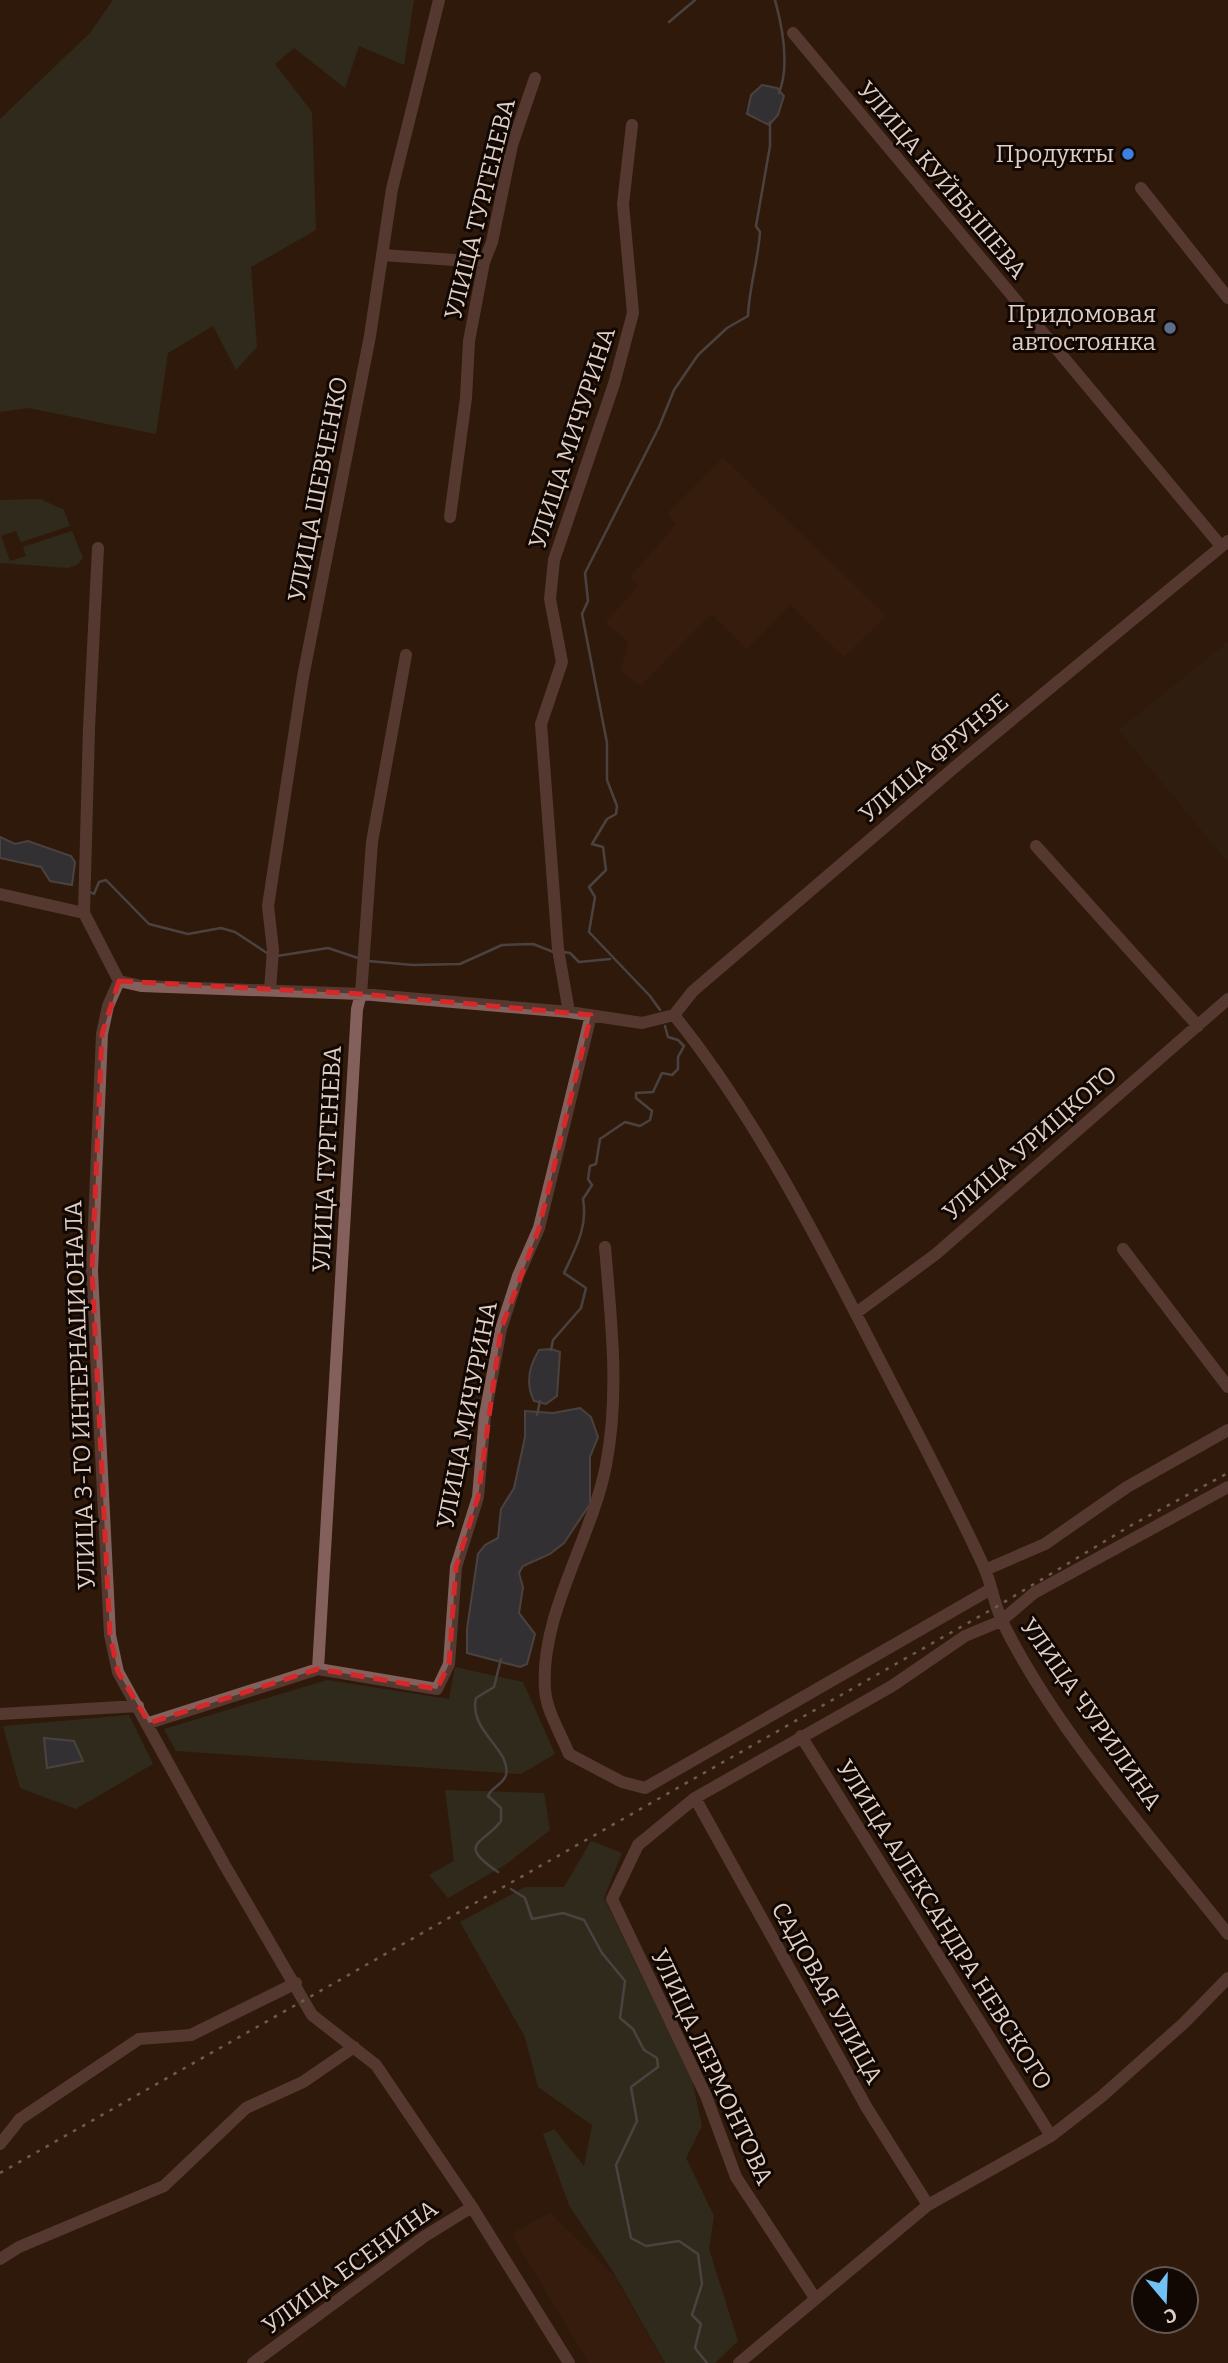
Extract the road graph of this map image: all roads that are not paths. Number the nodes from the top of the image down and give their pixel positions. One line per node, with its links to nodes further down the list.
1 (439, 0): 6 (street, УЛИЦА ШЕВЧЕНКО)
2 (793, 33): 10 (street, УЛИЦА КУЙБЫШЕВА)
3 (535, 78): 7 (street, УЛИЦА ТУРГЕНЕВА)
4 (632, 125): 20 (street, УЛИЦА МИЧУРИНА)
5 (1141, 188): 8 (street)
6 (382, 255): 7 (street); 17 (street, УЛИЦА ШЕВЧЕНКО)
7 (484, 262): 9 (street, УЛИЦА ТУРГЕНЕВА)
8 (1228, 298)
9 (450, 517)
10 (1225, 543): 22 (street, УЛИЦА ФРУНЗЕ)
11 (98, 548): 15 (street)
12 (406, 656): 18 (street, УЛИЦА ТУРГЕНЕВА)
13 (1036, 846): 23 (street)
14 (0, 894): 15 (street)
15 (84, 913): 16 (street)
16 (119, 981): 17 (street); 34 (street, УЛИЦА 3-ГО ИНТЕРНАЦИОНАЛА)
17 (270, 990): 18 (street)
18 (361, 994): 20 (street); 33 (street, УЛИЦА ТУРГЕНЕВА)
19 (1228, 999): 23 (street, УЛИЦА УРИЦКОГО)
20 (569, 1012): 21 (street)
21 (591, 1015): 22 (street); 33 (street, УЛИЦА МИЧУРИНА)
22 (674, 1015): 26 (street, УЛИЦА ЧУРИЛИНА)
23 (1198, 1026): 26 (street, УЛИЦА УРИЦКОГО)
24 (605, 1247): 31 (street)
25 (1123, 1249): 27 (street)
26 (856, 1313): 30 (street, УЛИЦА ЧУРИЛИНА)
27 (1228, 1387)
28 (1228, 1430): 30 (street)
29 (1228, 1487): 32 (street)
30 (985, 1570): 31 (street, УЛИЦА ЧУРИЛИНА)
31 (991, 1589): 32 (street, УЛИЦА ЧУРИЛИНА)
32 (1002, 1621): 37 (street); 39 (street, УЛИЦА ЧУРИЛИНА)
33 (318, 1669): 36 (street)
34 (138, 1706): 35 (street); 36 (street, УЛИЦА 3-ГО ИНТЕРНАЦИОНАЛА)
35 (0, 1714)
36 (149, 1723): 41 (street, УЛИЦА 3-ГО ИНТЕРНАЦИОНАЛА)
37 (801, 1736): 38 (street); 43 (street, УЛИЦА АЛЕКСАНДРА НЕВСКОГО)
38 (695, 1798): 45 (street, САДОВАЯ УЛИЦА); 48 (street, УЛИЦА ЛЕРМОНТОВА)
39 (1228, 1934)
40 (1228, 1978): 43 (street)
41 (296, 1983): 42 (street, УЛИЦА 3-ГО ИНТЕРНАЦИОНАЛА); 44 (street)
42 (355, 2047): 46 (street, УЛИЦА 3-ГО ИНТЕРНАЦИОНАЛА); 47 (street)
43 (1051, 2136): 45 (street)
44 (0, 2144)
45 (928, 2205): 48 (street)
46 (472, 2207): 49 (street, УЛИЦА ЕСЕНИНА); 50 (street, УЛИЦА 3-ГО ИНТЕРНАЦИОНАЛА)
47 (0, 2259)
48 (815, 2298): 51 (street)
49 (253, 2363)
50 (569, 2363)
51 (739, 2363)

